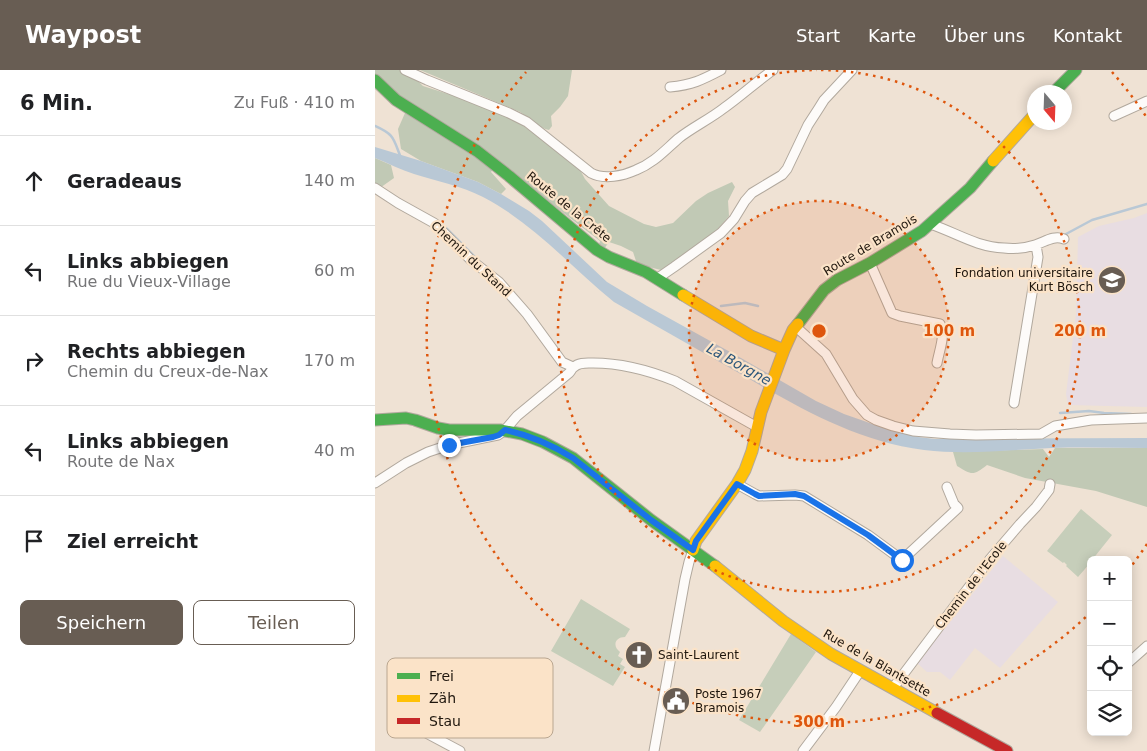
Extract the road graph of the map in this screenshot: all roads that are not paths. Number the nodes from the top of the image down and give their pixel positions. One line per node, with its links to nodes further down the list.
1 (405, 70): 3 (street)
2 (721, 70): 8 (street)
3 (773, 70)
4 (852, 70): 17 (street)
5 (1076, 70): 7 (street)
6 (375, 80): 17 (street, Route de la Crête)
7 (1061, 85)
8 (670, 87)
9 (1147, 101): 10 (street)
10 (1114, 116)
11 (1027, 123): 13 (street, Route de Bramois)
12 (375, 188): 21 (street, Chemin du Stand)
13 (930, 224): 15 (street); 16 (street, Route de Bramois)
14 (1064, 239): 15 (street)
15 (1036, 245): 22 (street)
16 (870, 263): 18 (street, Route de Bramois); 20 (street)
17 (657, 278): 19 (street, Route de la Crête)
18 (796, 327): 19 (street, Route de Bramois); 23 (street)
19 (783, 350): 25 (street, Route de Bramois)
20 (937, 363)
21 (573, 367): 25 (street); 26 (street)
22 (1014, 403)
23 (1147, 418)
24 (375, 420): 26 (street, Rue de la Blantsette)
25 (757, 427): 28 (street, Route de Bramois)
26 (505, 430): 27 (street); 31 (street, Rue de la Blantsette)
27 (375, 483)
28 (737, 484): 30 (street); 31 (street, Route de Bramois)
29 (1050, 484): 35 (street, Chemin de l'Ecole)
30 (947, 487)
31 (693, 550): 34 (street, Rue de la Blantsette); 38 (street)
32 (1147, 646): 33 (street)
33 (1132, 659)
34 (860, 671): 35 (street, Rue de la Blantsette); 39 (street)
35 (893, 688): 40 (street, Rue de la Blantsette)
36 (436, 738): 37 (street)
37 (460, 751)
38 (654, 751)
39 (803, 751)
40 (1007, 751)

